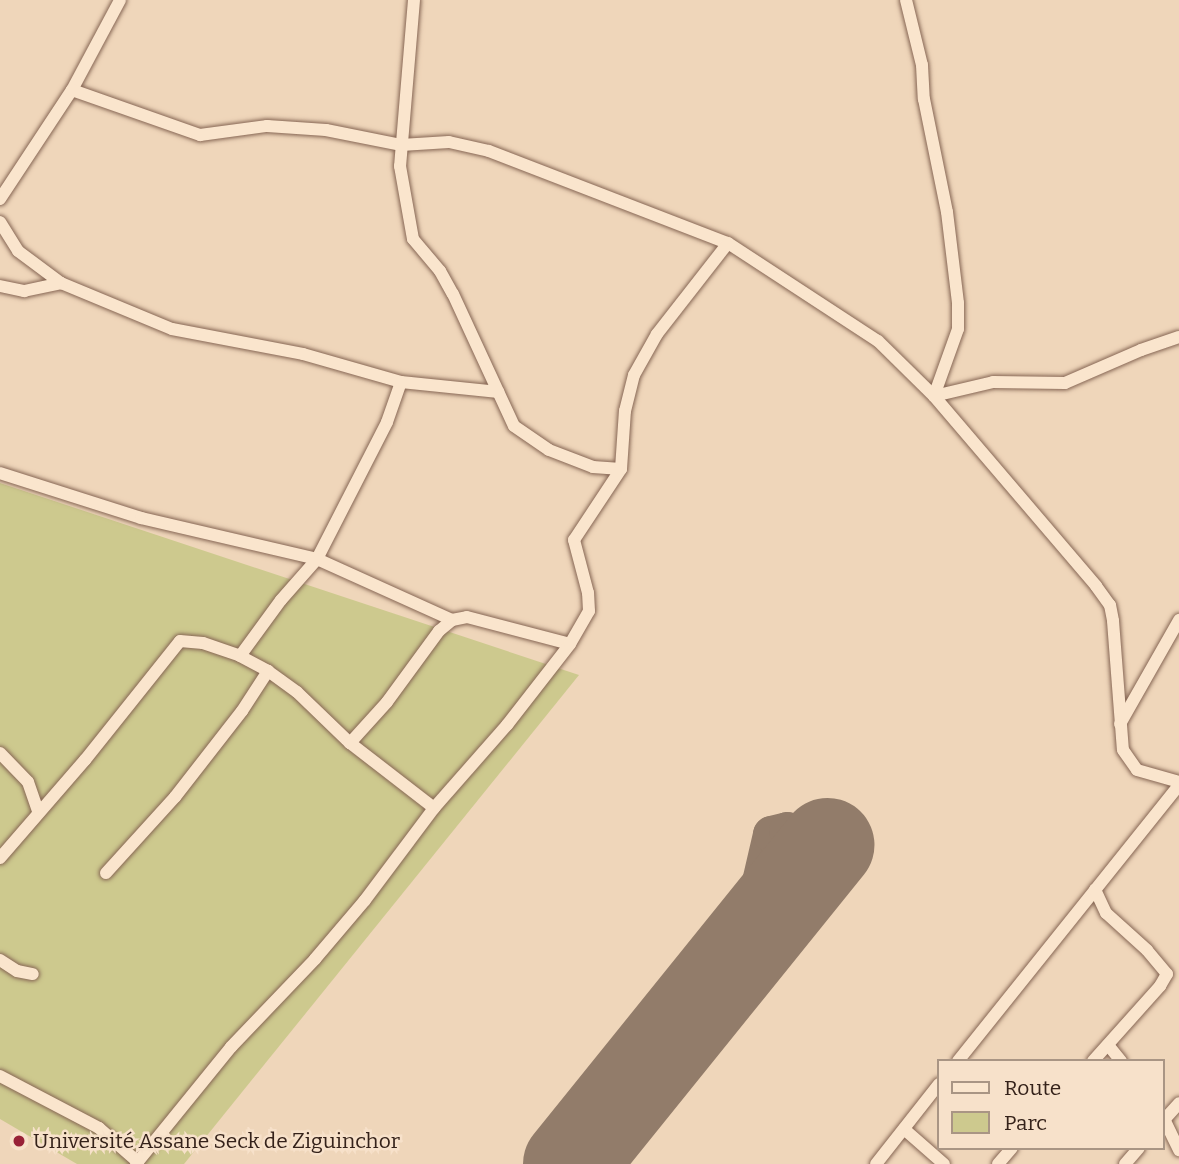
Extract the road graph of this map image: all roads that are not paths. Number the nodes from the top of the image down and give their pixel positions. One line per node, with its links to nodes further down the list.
1 (120, 0): 4 (street)
2 (414, 0): 5 (street)
3 (906, 0): 16 (street)
4 (72, 90): 5 (street); 6 (street)
5 (401, 145): 8 (street); 15 (street)
6 (0, 199)
7 (0, 222): 9 (street)
8 (728, 243): 16 (street); 17 (street)
9 (61, 284): 11 (street); 14 (street)
10 (0, 286): 11 (street)
11 (14, 290): 12 (street)
12 (0, 297)
13 (1179, 337): 16 (street)
14 (401, 383): 15 (street); 19 (street)
15 (498, 392): 17 (street)
16 (934, 396): 25 (street)
17 (621, 469): 22 (street)
18 (0, 472): 19 (street)
19 (317, 559): 20 (street); 23 (street)
20 (452, 620): 22 (street); 26 (street)
21 (1179, 620): 25 (street)
22 (570, 644): 29 (street)
23 (240, 656): 24 (street); 30 (street)
24 (268, 671): 26 (street); 32 (street)
25 (1120, 724): 28 (street)
26 (350, 743): 29 (street)
27 (0, 753): 30 (street)
28 (1179, 783): 33 (street)
29 (434, 808): 49 (street)
30 (38, 811): 31 (street)
31 (0, 858)
32 (106, 873)
33 (1095, 889): 36 (street); 37 (street)
34 (0, 960): 35 (street)
35 (33, 974)
36 (1108, 1045): 38 (street); 39 (street)
37 (960, 1059)
38 (1095, 1059)
39 (1119, 1059)
40 (0, 1076): 49 (street)
41 (937, 1087): 45 (street)
42 (1179, 1102): 43 (street)
43 (1165, 1118)
44 (1165, 1121): 48 (street)
45 (904, 1129): 50 (street); 51 (street)
46 (1010, 1150): 52 (street)
47 (1137, 1150): 53 (street)
48 (1179, 1150)
49 (137, 1163)
50 (876, 1164)
51 (944, 1164)
52 (998, 1164)
53 (1125, 1164)

